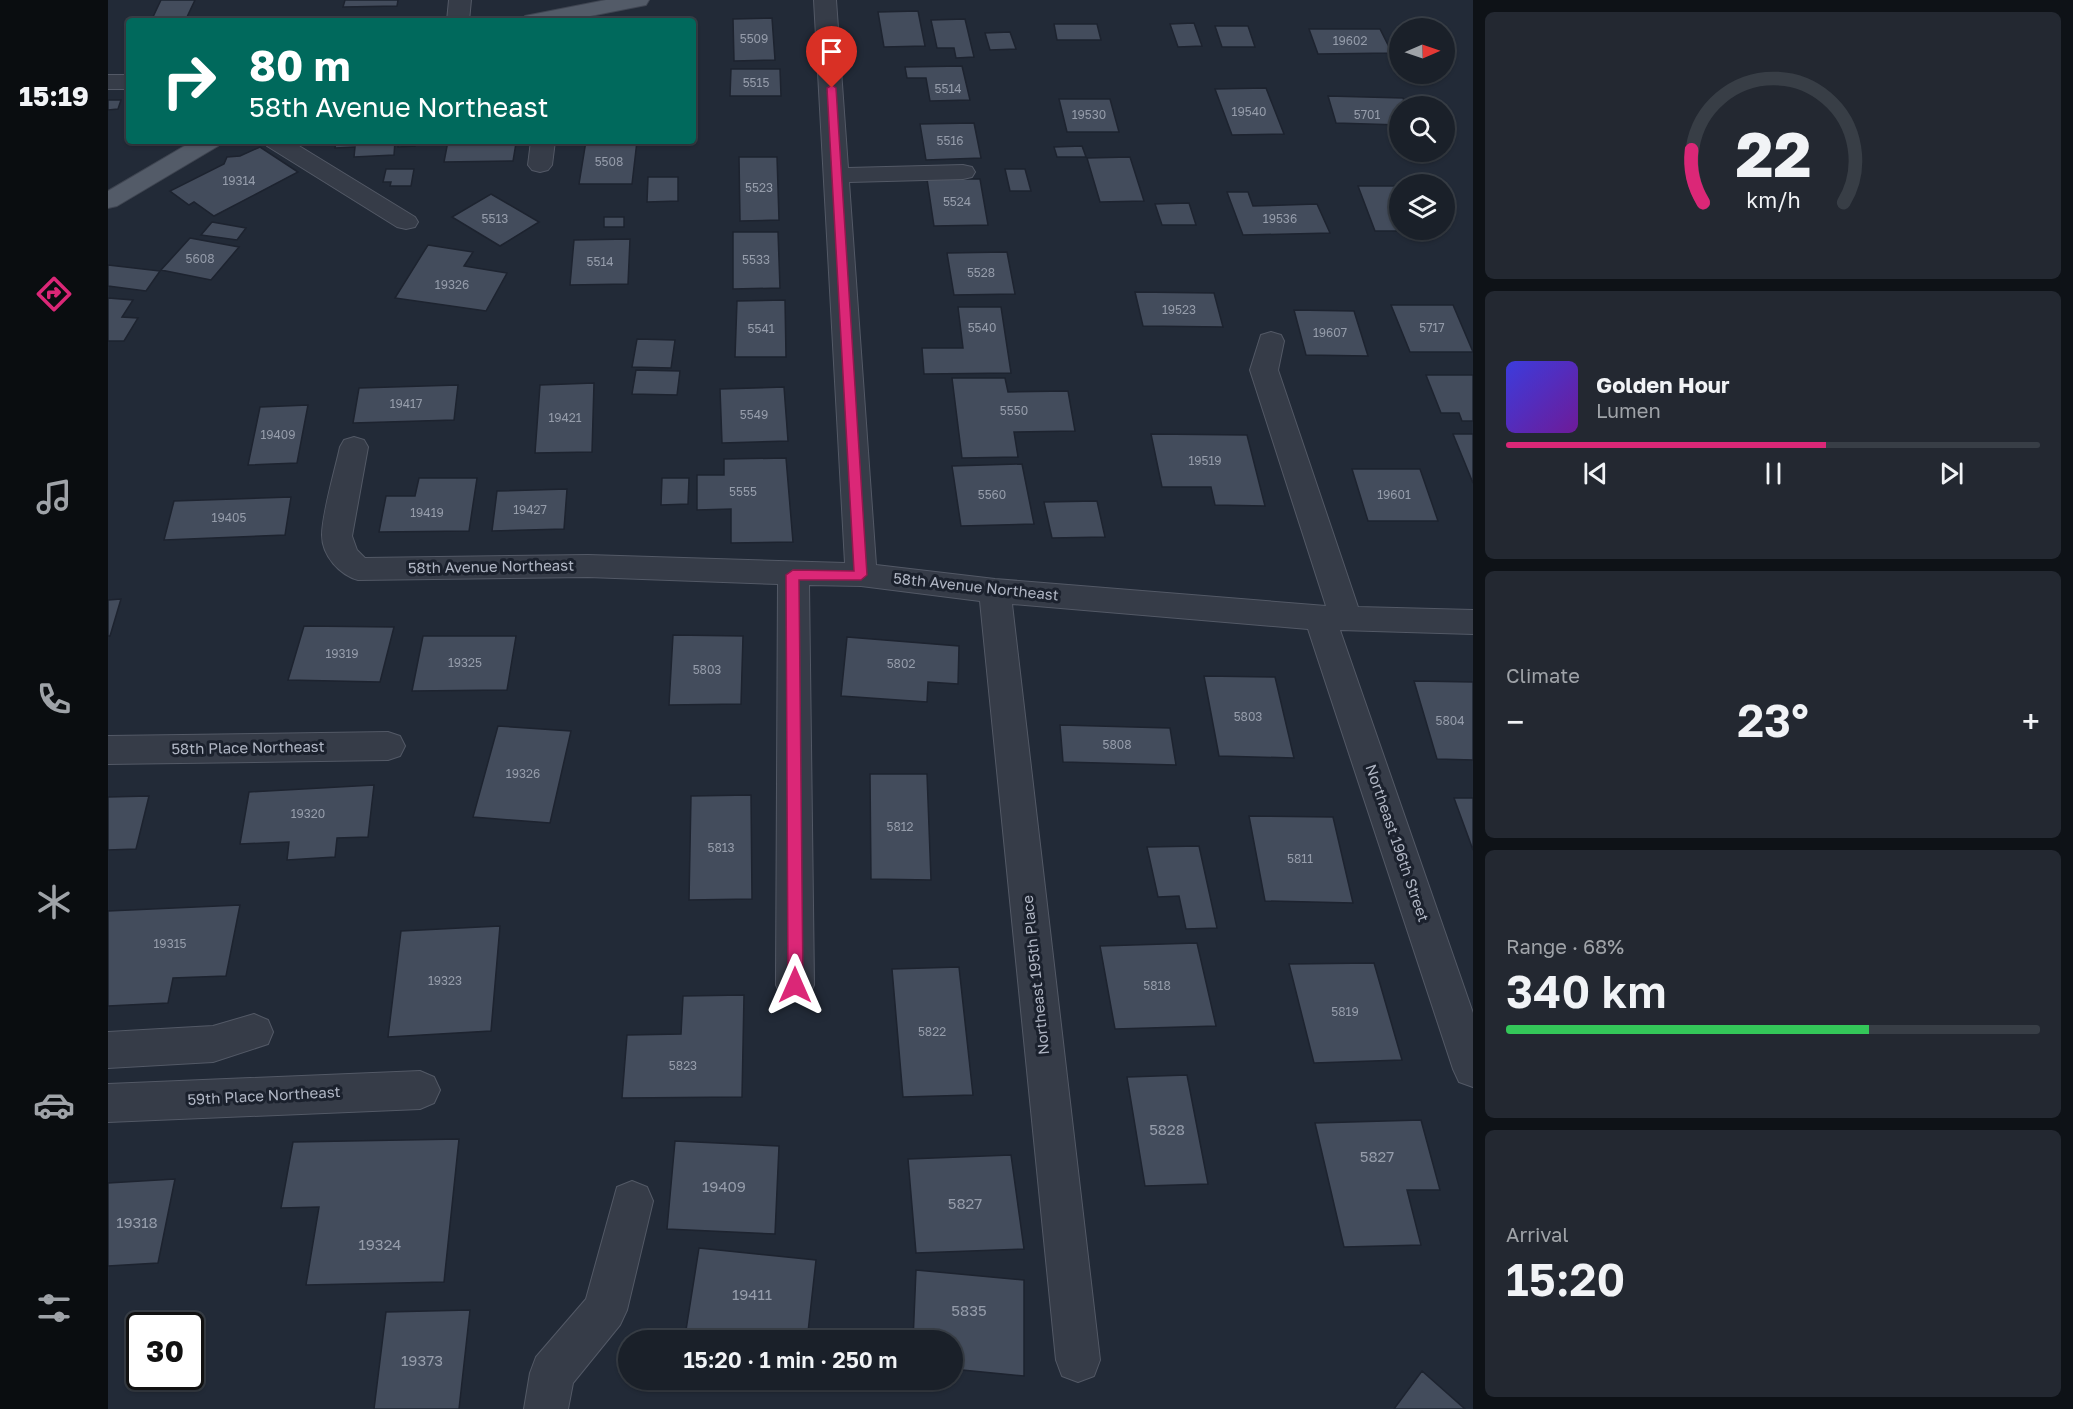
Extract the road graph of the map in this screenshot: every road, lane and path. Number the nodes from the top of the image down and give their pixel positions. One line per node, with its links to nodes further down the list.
1 (460, 0): 4 (street)
2 (638, 0): 5 (main road)
3 (825, 0): 13 (street)
4 (458, 18)
5 (557, 18)
6 (108, 82): 7 (street)
7 (126, 82)
8 (205, 144): 14 (main road)
9 (280, 144): 15 (street)
10 (543, 144): 11 (street)
11 (540, 165)
12 (963, 172): 13 (street)
13 (838, 175): 19 (street)
14 (108, 201)
15 (406, 222)
16 (1270, 341): 21 (street, Northeast 196th Street)
17 (354, 447): 18 (street, 58th Avenue Northeast)
18 (793, 575): 19 (street, 58th Avenue Northeast); 25 (street)
19 (861, 575): 20 (street, 58th Avenue Northeast)
20 (994, 591): 21 (street, 58th Avenue Northeast); 32 (street, Northeast 195th Place)
21 (1333, 619): 22 (street, 58th Avenue Northeast); 28 (street, Northeast 196th Street)
22 (1473, 622)
23 (388, 746): 24 (street, 58th Place Northeast)
24 (108, 750)
25 (795, 985)
26 (254, 1032): 27 (street)
27 (108, 1050)
28 (1473, 1069)
29 (420, 1090): 30 (street, 59th Place Northeast)
30 (108, 1103)
31 (632, 1201): 33 (street)
32 (1078, 1360)
33 (546, 1409)

